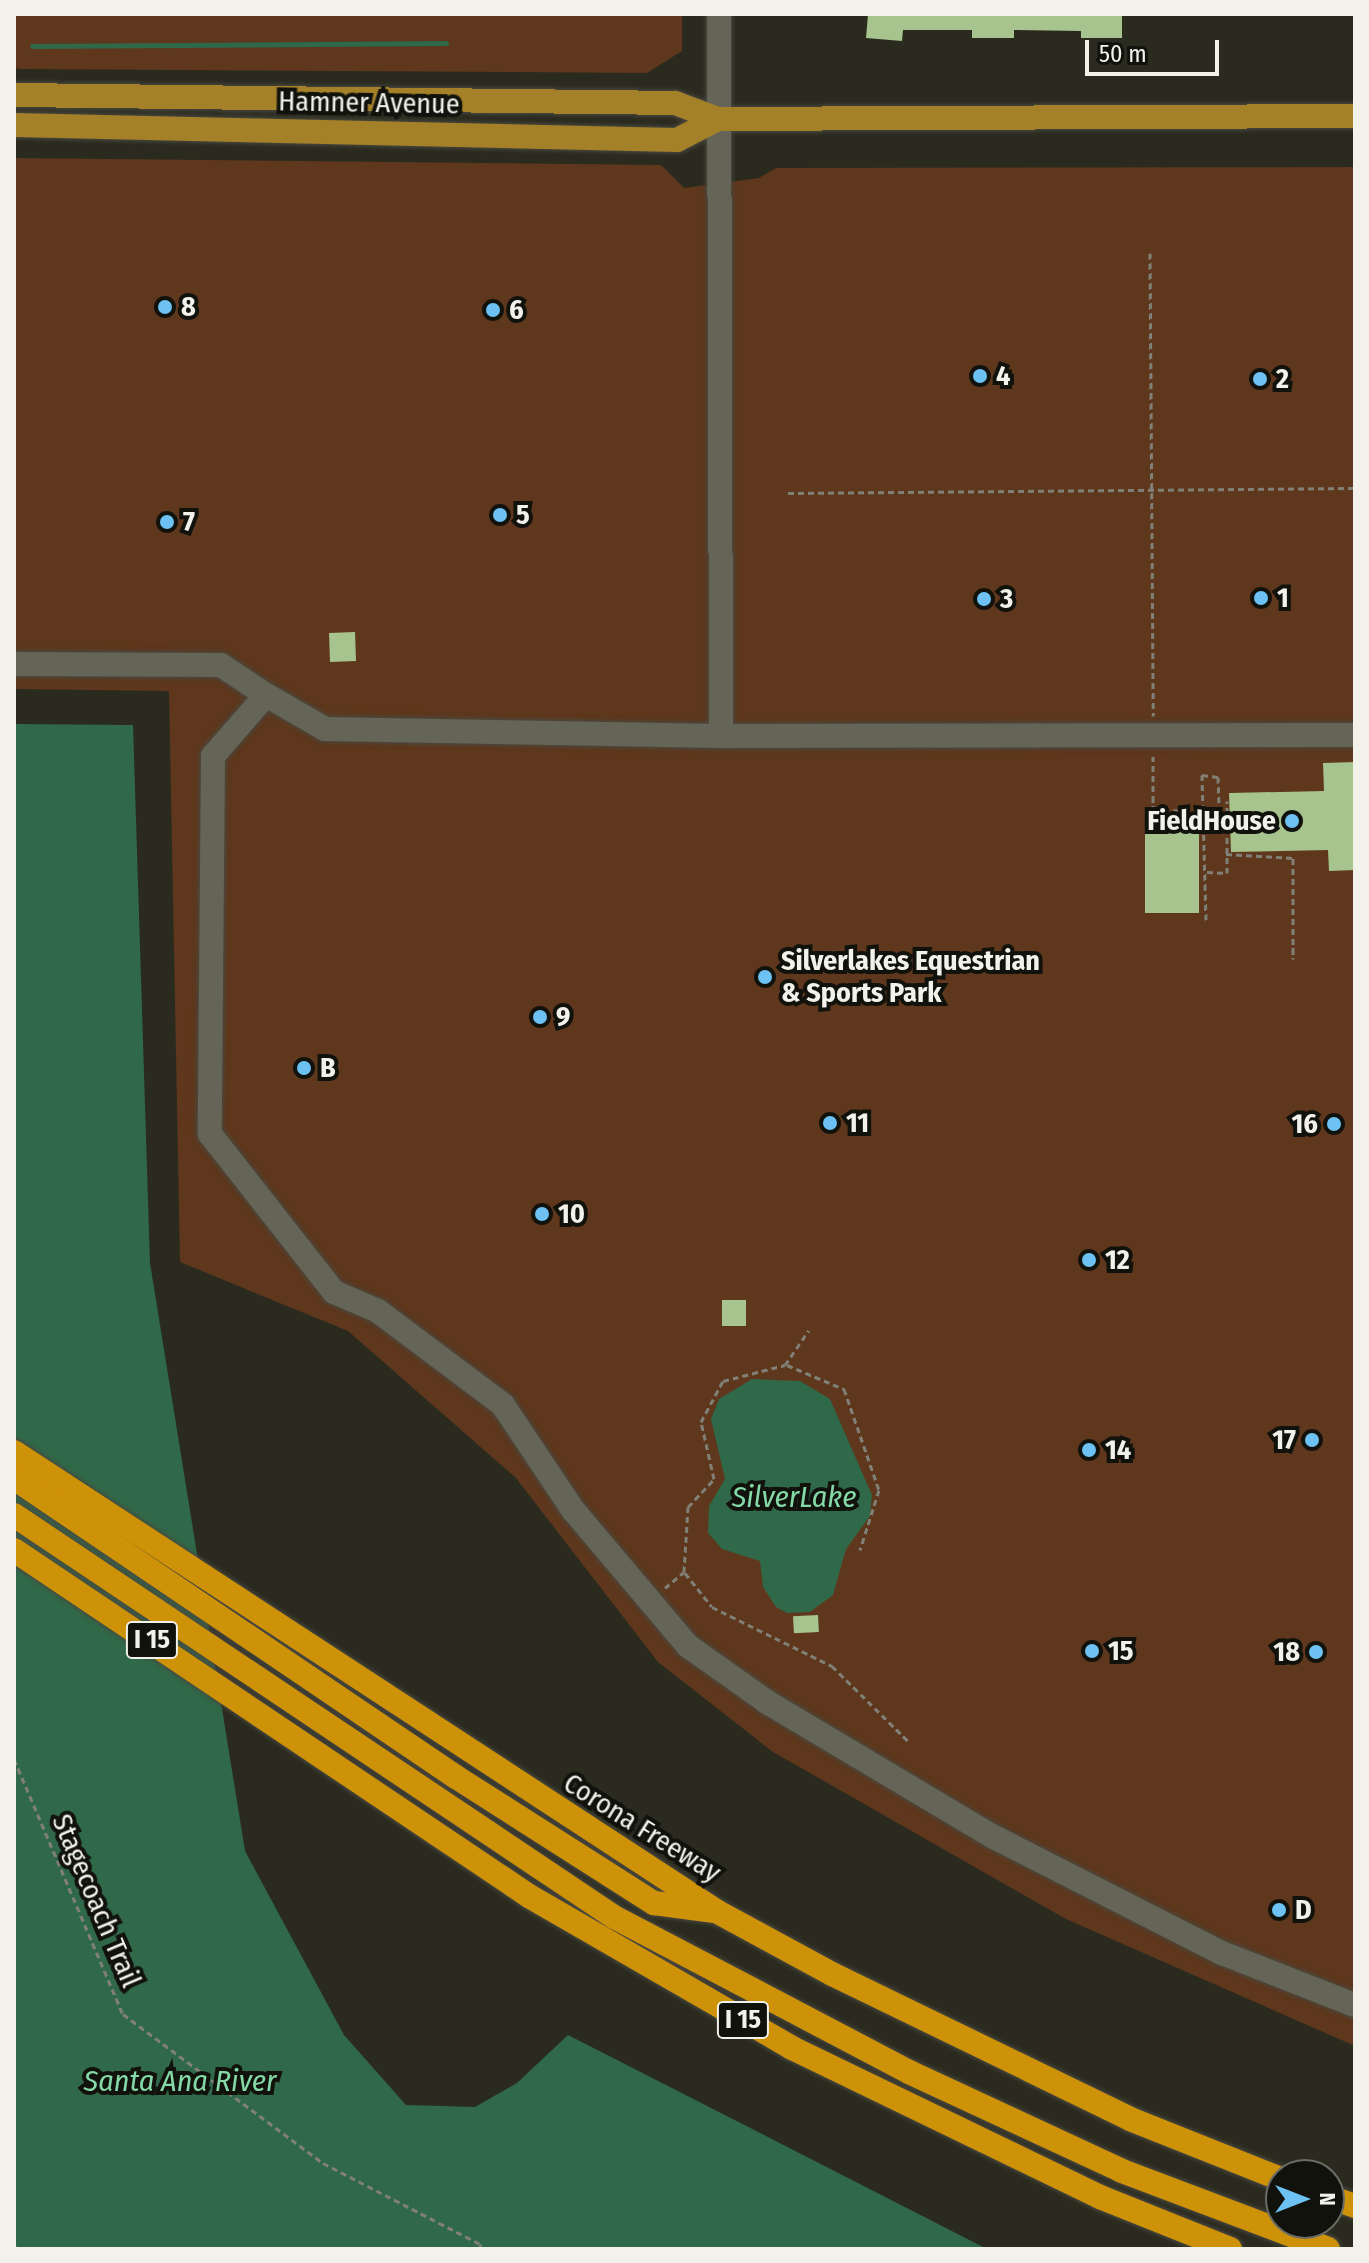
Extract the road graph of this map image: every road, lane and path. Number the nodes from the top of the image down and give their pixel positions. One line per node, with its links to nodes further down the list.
1 (719, 14): 4 (street)
2 (14, 95): 4 (main road, Hamner Avenue)
3 (1355, 116): 4 (main road, Hamner Avenue)
4 (718, 119): 5 (main road, Hamner Avenue); 13 (street)
5 (14, 125)
6 (1150, 253): 7 (path)
7 (1151, 488): 8 (path); 9 (path); 14 (path)
8 (1355, 488)
9 (788, 493)
10 (14, 664): 11 (street)
11 (266, 695): 13 (street); 30 (street)
12 (1355, 735): 14 (street)
13 (721, 736): 14 (street)
14 (1153, 736): 16 (path)
15 (1227, 801): 17 (path)
16 (1203, 811): 17 (path); 19 (path)
17 (1227, 816): 18 (path)
18 (1226, 854): 19 (path); 21 (path)
19 (1205, 872): 20 (path)
20 (1206, 920)
21 (1293, 959)
22 (809, 1330): 23 (path)
23 (785, 1365): 28 (path); 29 (path)
24 (14, 1452): 33 (highway, Corona Freeway)
25 (14, 1478): 33 (highway)
26 (14, 1515): 38 (highway)
27 (14, 1550): 37 (highway, I 15)
28 (860, 1550)
29 (684, 1572): 30 (path); 31 (path)
30 (649, 1600): 34 (street)
31 (908, 1741)
32 (14, 1759): 36 (path, Stagecoach Trail)
33 (716, 1911): 35 (highway, Corona Freeway)
34 (1355, 2005)
35 (1265, 2173)
36 (481, 2249)
37 (1230, 2249)
38 (1328, 2249)

